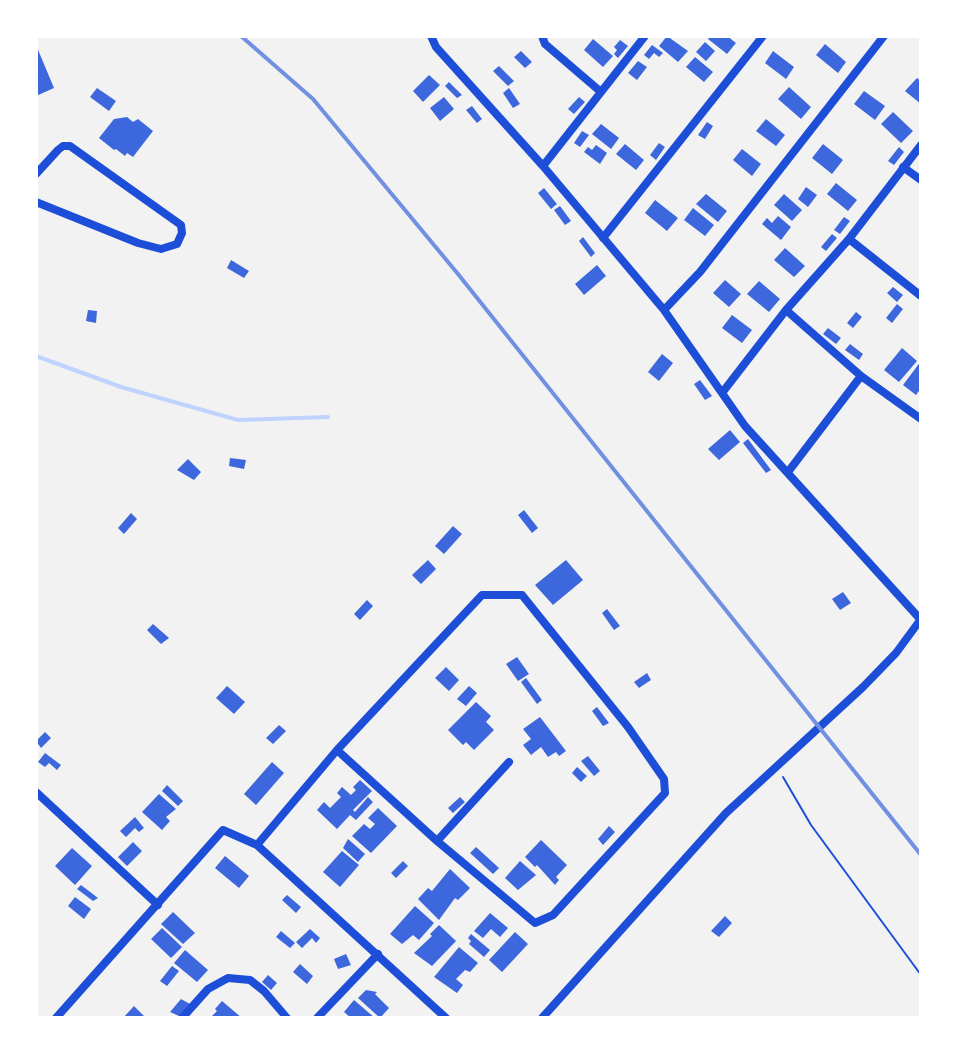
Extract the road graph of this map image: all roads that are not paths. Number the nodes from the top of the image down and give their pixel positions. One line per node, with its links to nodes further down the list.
1 (431, 36): 8 (street)
2 (542, 36): 6 (street)
3 (645, 36): 6 (street)
4 (763, 36): 13 (street)
5 (884, 36): 16 (street)
6 (601, 92): 8 (street)
7 (921, 145): 9 (street)
8 (543, 166): 13 (street)
9 (903, 167): 11 (street); 14 (street)
10 (36, 174): 12 (street)
11 (921, 180)
12 (36, 202)
13 (603, 238): 16 (street)
14 (849, 239): 15 (street); 17 (street)
15 (921, 296)
16 (664, 310): 19 (street)
17 (786, 310): 18 (street); 19 (street)
18 (861, 376): 20 (street); 21 (street)
19 (722, 393): 21 (street)
20 (921, 419)
21 (788, 472): 22 (street)
22 (921, 620): 35 (street)
23 (337, 750): 26 (street); 26 (street); 27 (street)
24 (509, 762): 26 (street)
25 (36, 792): 28 (street)
26 (437, 841)
27 (257, 845): 28 (street); 29 (street)
28 (158, 905): 30 (street)
29 (378, 954): 33 (street); 34 (street)
30 (56, 1018)
31 (182, 1018): 32 (street)
32 (287, 1018)
33 (317, 1018)
34 (446, 1018)
35 (542, 1018)

